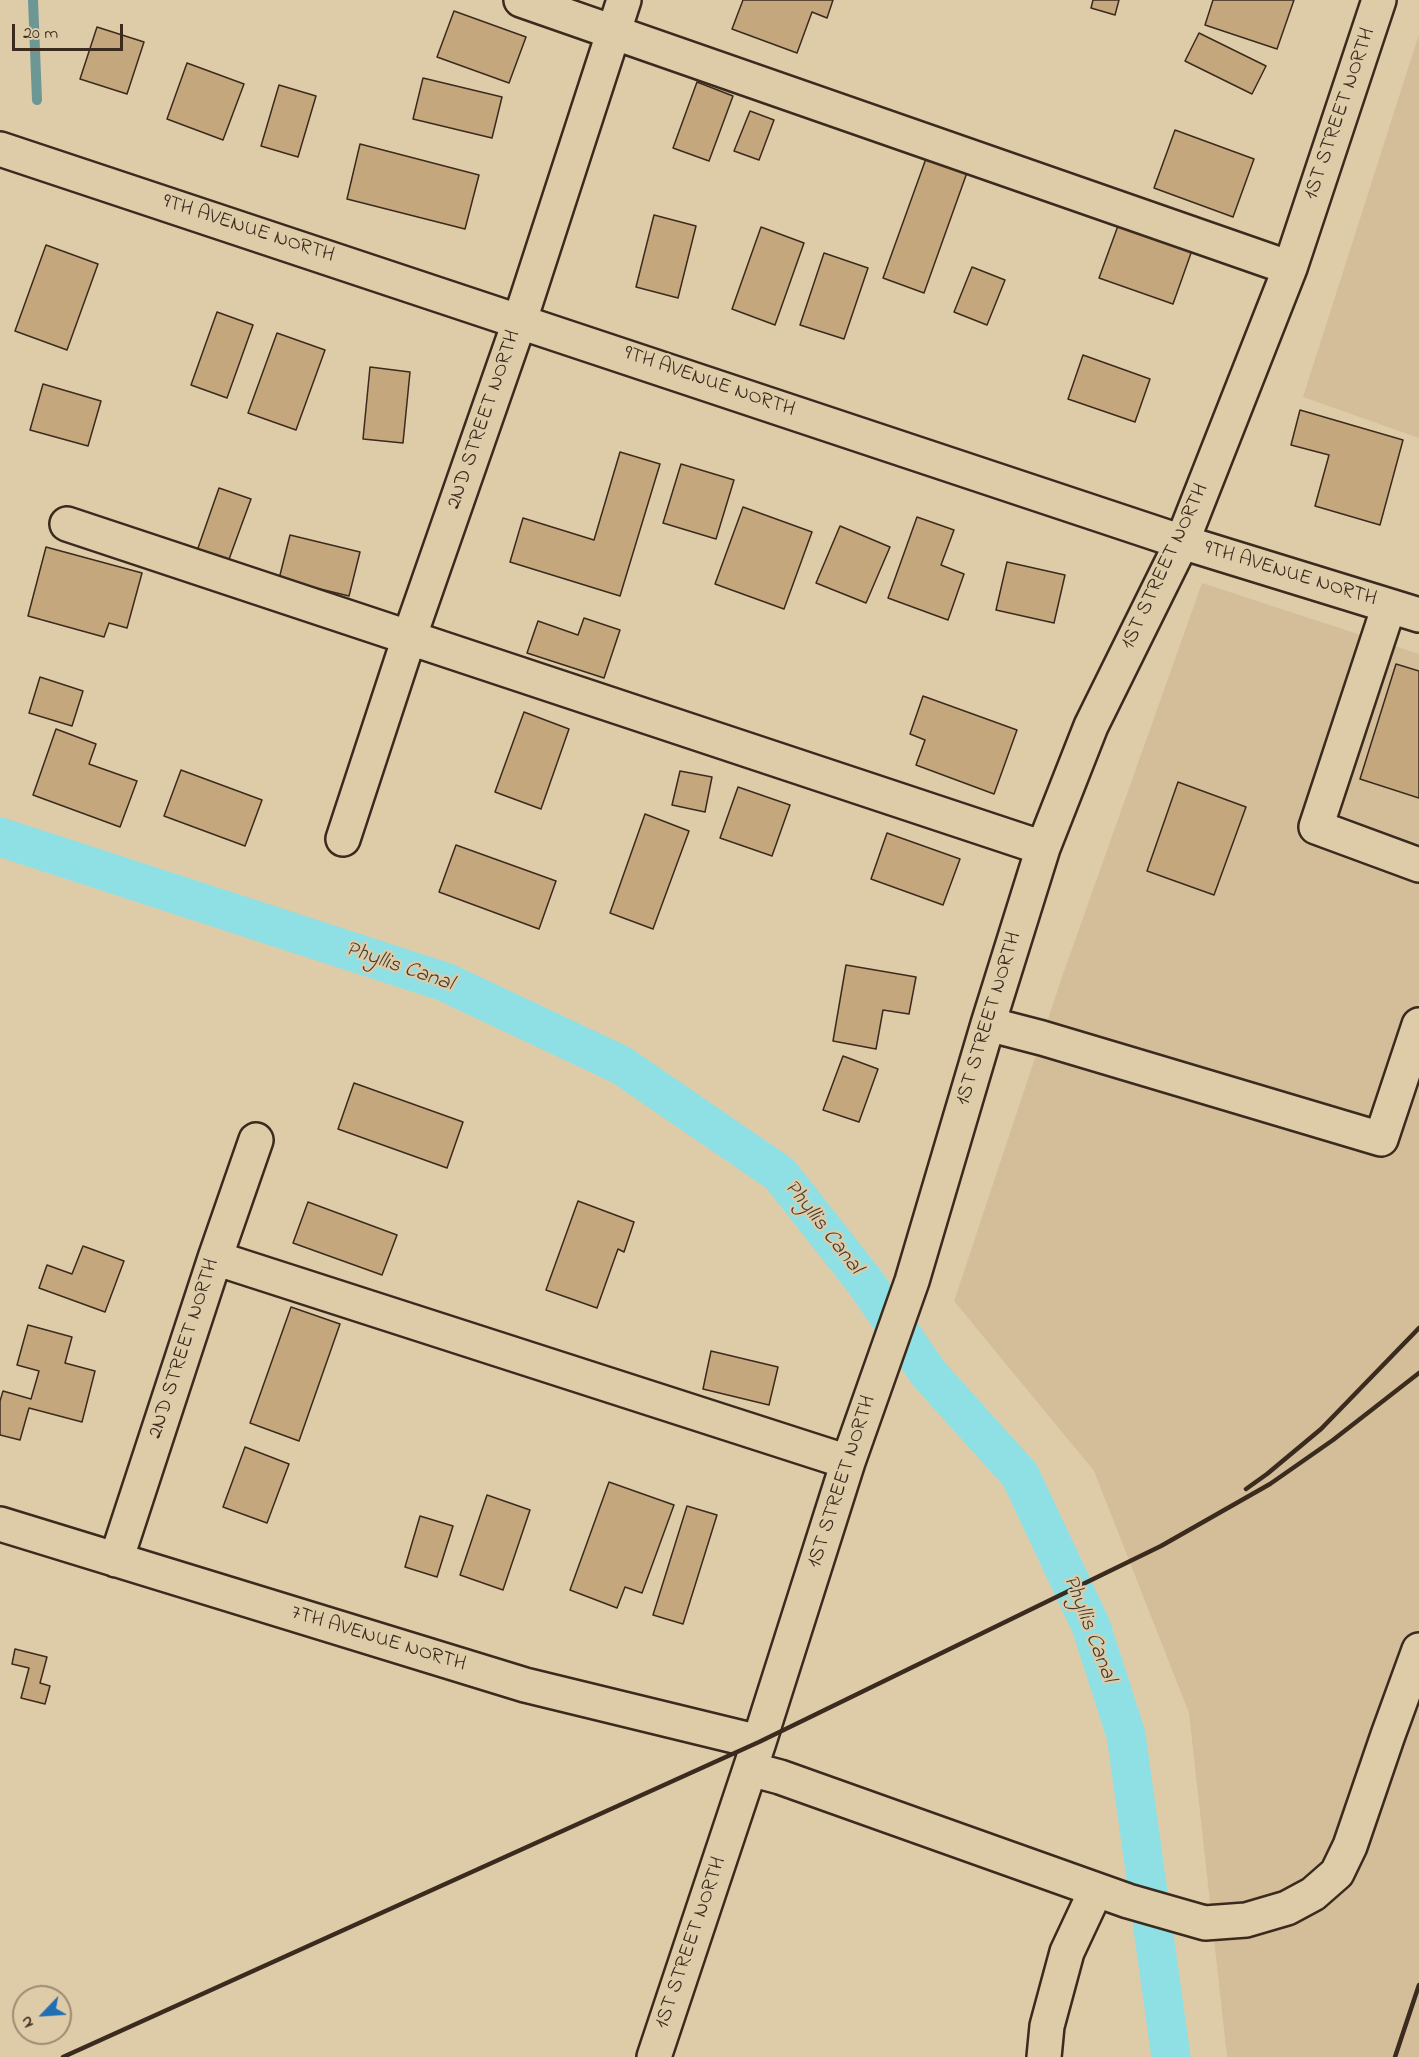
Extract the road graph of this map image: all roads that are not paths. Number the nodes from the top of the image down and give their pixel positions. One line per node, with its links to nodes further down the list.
1 (521, 0): 4 (street)
2 (624, 0): 4 (street, 2ND STREET NORTH)
3 (1379, 0): 6 (street, 1ST STREET NORTH)
4 (614, 32): 6 (street); 7 (street, 2ND STREET NORTH)
5 (0, 148): 7 (street, 9TH AVENUE NORTH)
6 (1290, 268): 9 (street, 1ST STREET NORTH)
7 (520, 320): 9 (street, 9TH AVENUE NORTH); 11 (street, 2ND STREET NORTH)
8 (68, 524): 11 (street)
9 (1182, 542): 10 (street, 9TH AVENUE NORTH); 13 (street, 1ST STREET NORTH)
10 (1404, 610): 14 (street)
11 (409, 638): 12 (street, 2ND STREET NORTH); 13 (street)
12 (343, 839)
13 (1043, 848): 15 (street, 1ST STREET NORTH)
14 (1419, 865)
15 (988, 1024): 16 (street); 19 (street, 1ST STREET NORTH)
16 (1419, 1025)
17 (256, 1140): 18 (street, 2ND STREET NORTH)
18 (215, 1258): 19 (street); 21 (street, 2ND STREET NORTH)
19 (848, 1462): 23 (street, 1ST STREET NORTH)
20 (0, 1524): 21 (street, 7TH AVENUE NORTH)
21 (116, 1560): 23 (street, 7TH AVENUE NORTH)
22 (1419, 1650): 24 (street, 7TH AVENUE NORTH)
23 (755, 1756): 24 (street, 7TH AVENUE NORTH); 25 (street, 1ST STREET NORTH)
24 (1096, 1890): 26 (street)
25 (654, 2057)
26 (1044, 2057)

